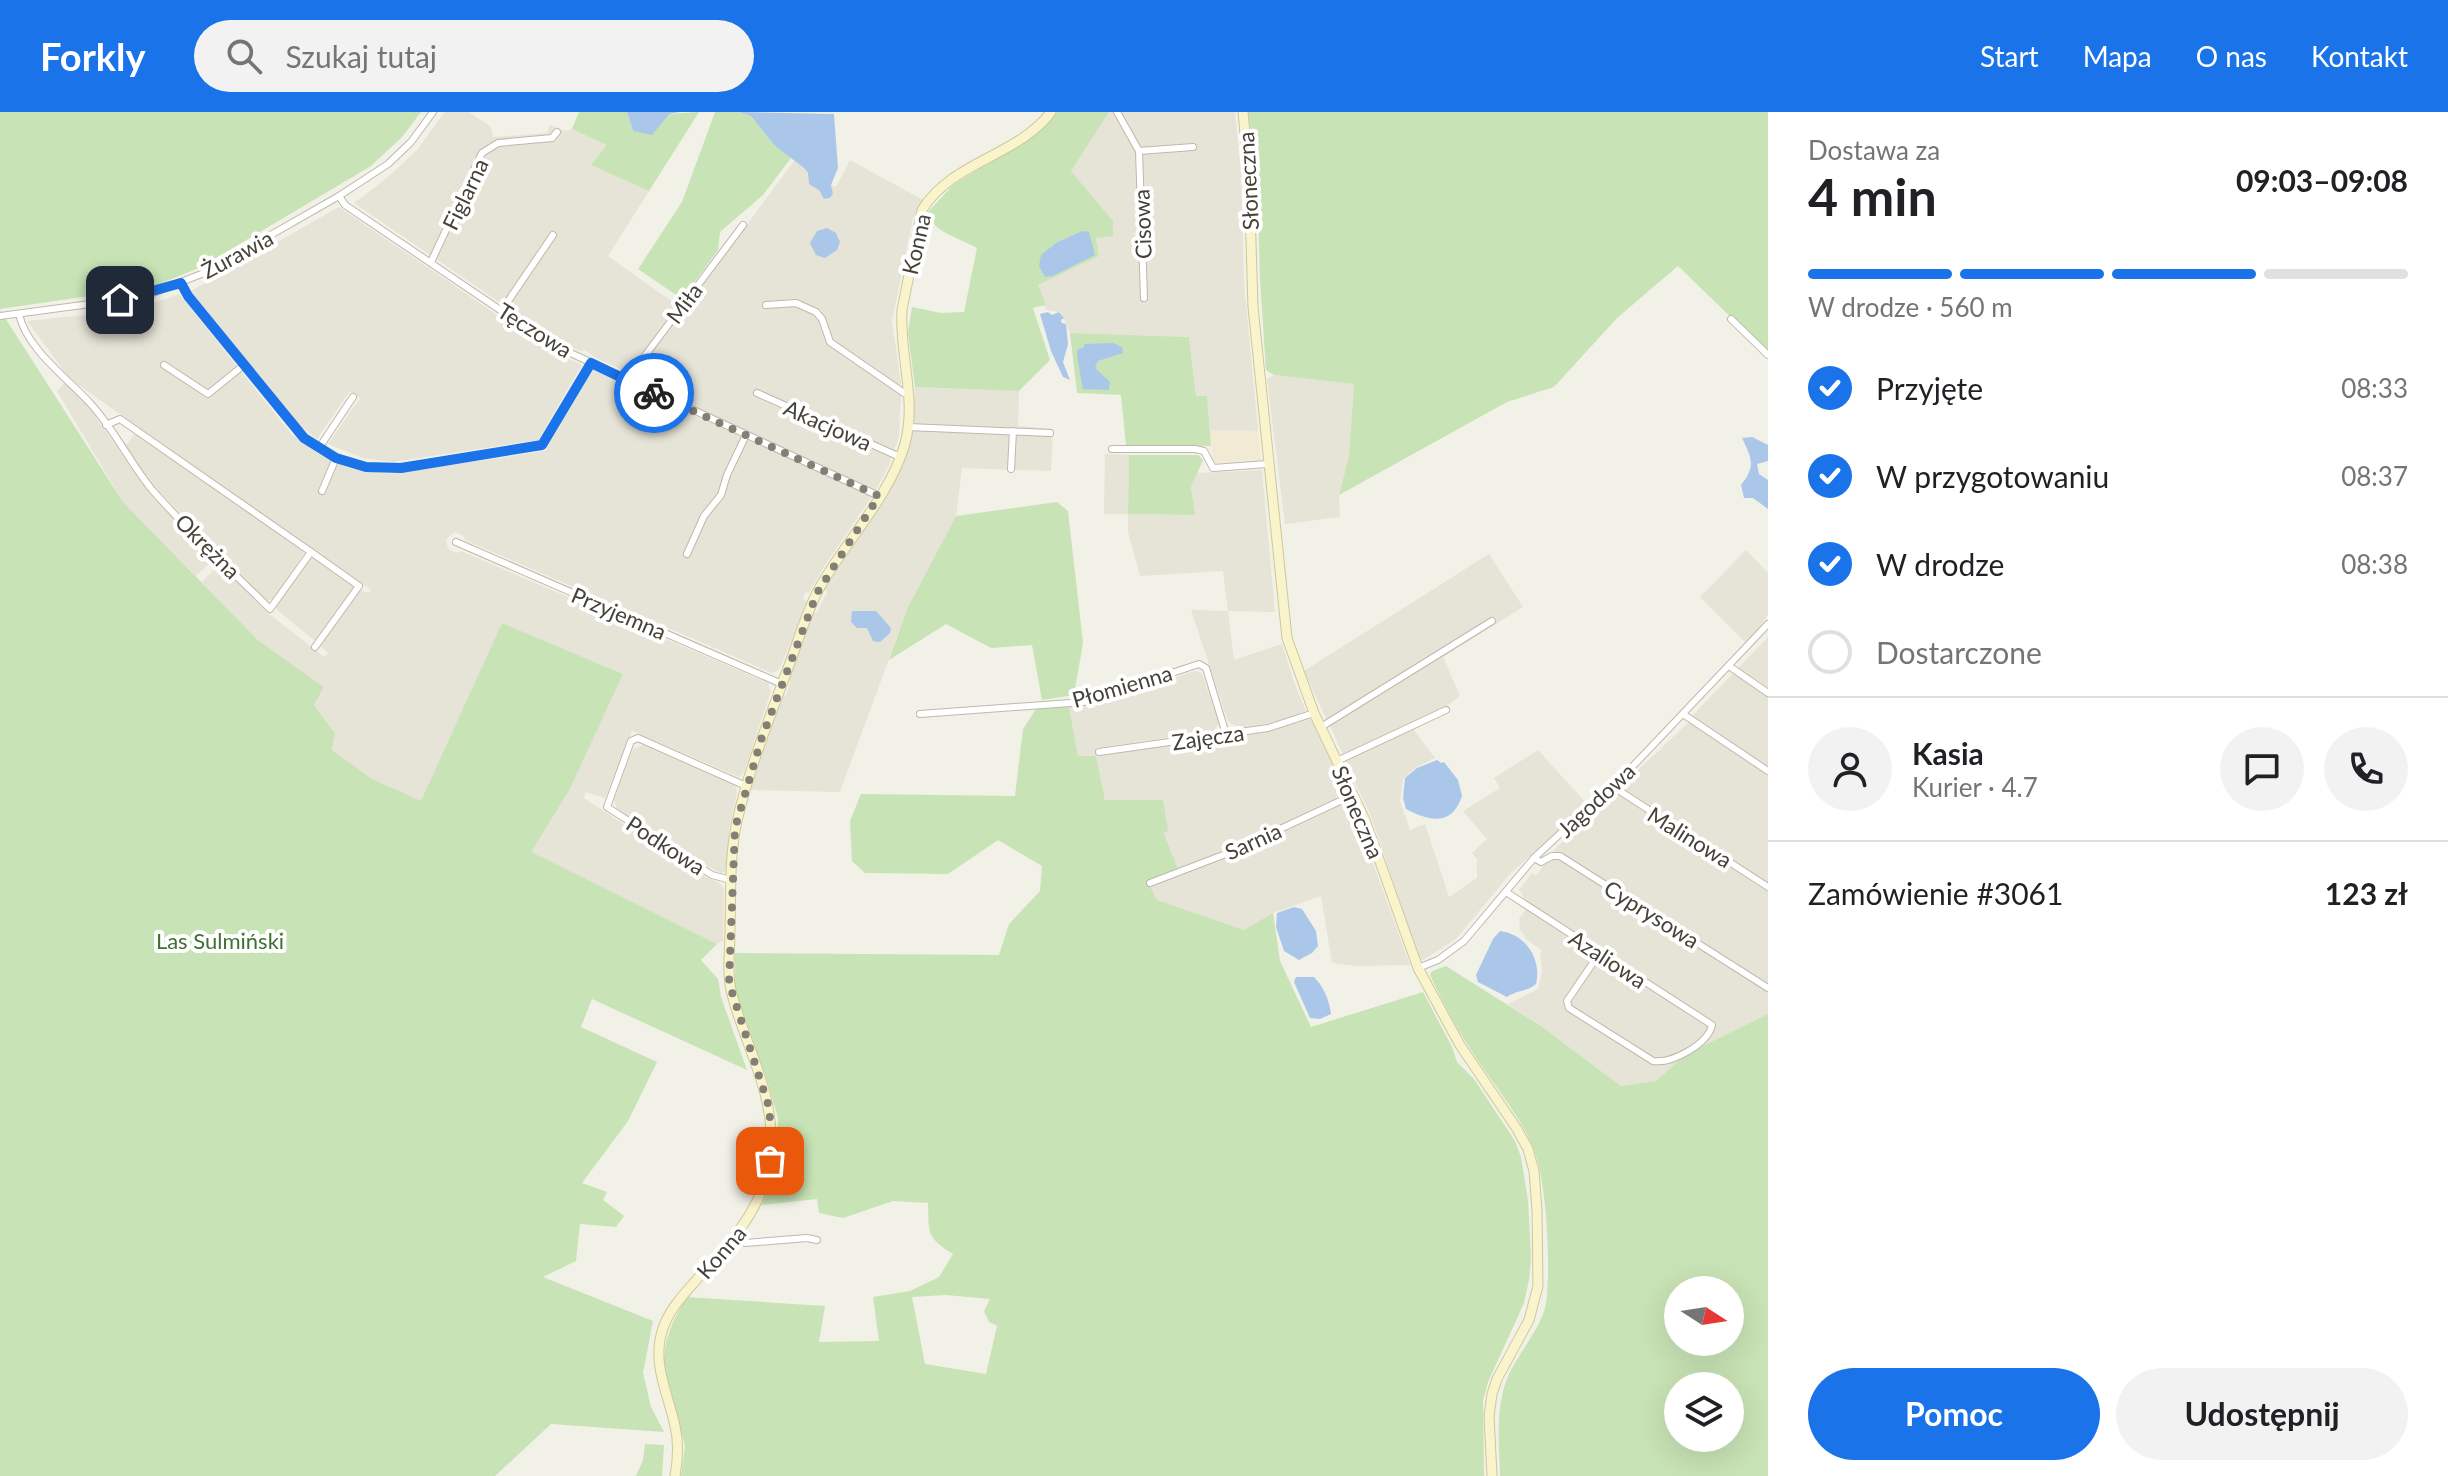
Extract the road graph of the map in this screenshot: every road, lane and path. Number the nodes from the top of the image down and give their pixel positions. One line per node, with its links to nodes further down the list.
1 (433, 112): 8 (street, Żurawia)
2 (1051, 112): 24 (street, Konna)
3 (1117, 112): 7 (street, Cisowa)
4 (1243, 112): 36 (street, Słoneczna)
5 (557, 132): 11 (street, Figlarna)
6 (1193, 147): 7 (street)
7 (1139, 151): 13 (street, Cisowa)
8 (339, 196): 11 (street, Tęczowa); 12 (street, Żurawia)
9 (743, 225): 23 (street, Miła)
10 (553, 235): 15 (street)
11 (431, 262): 15 (street, Tęczowa)
12 (181, 283): 16 (street, Żurawia); 22 (street)
13 (1144, 298)
14 (766, 305): 24 (street)
15 (502, 310): 20 (street, Tęczowa)
16 (19, 314): 17 (street, Żurawia); 27 (street, Okrężna)
17 (1, 316)
18 (1731, 319): 19 (street)
19 (1768, 355)
20 (591, 363): 23 (street, Tęczowa); 35 (street)
21 (164, 365): 22 (street)
22 (244, 365): 32 (street)
23 (626, 381): 31 (street, Tęczowa)
24 (909, 392): 28 (street, Konna)
25 (757, 393): 34 (street, Akacjowa)
26 (353, 397): 32 (street)
27 (106, 425): 41 (street); 41 (street, Okrężna)
28 (908, 427): 29 (street); 34 (street, Konna)
29 (1013, 431): 30 (street); 37 (street)
30 (1050, 433)
31 (746, 435): 39 (street, Tęczowa); 42 (street)
32 (319, 448): 35 (street)
33 (1112, 449): 36 (street)
34 (900, 457): 39 (street, Konna)
35 (336, 458): 38 (street)
36 (1267, 464): 50 (street, Słoneczna)
37 (1011, 469)
38 (322, 491)
39 (879, 496): 47 (street, Konna)
40 (456, 542): 47 (street, Przyjemna)
41 (311, 552): 45 (street)
42 (687, 554)
43 (1492, 621): 53 (street)
44 (1768, 624): 46 (street, Jagodowa)
45 (315, 647)
46 (1729, 666): 48 (street); 52 (street, Jagodowa)
47 (782, 684): 58 (street, Konna)
48 (1768, 693)
49 (1446, 710): 56 (street)
50 (1314, 713): 53 (street, Słoneczna); 54 (street, Zajęcza)
51 (920, 714): 54 (street, Płomienna)
52 (1683, 714): 57 (street); 59 (street, Jagodowa)
53 (1321, 727): 56 (street, Słoneczna)
54 (1226, 734): 55 (street, Zajęcza)
55 (1099, 752)
56 (1337, 761): 60 (street, Słoneczna)
57 (1768, 771)
58 (746, 786): 62 (street, Konna); 62 (street, Podkowa)
59 (1612, 786): 61 (street, Jagodowa); 64 (street, Malinowa)
60 (1353, 795): 63 (street, Sarnia); 67 (street, Słoneczna)
61 (1534, 858): 65 (street, Jagodowa); 68 (street, Cyprysowa)
62 (731, 880): 69 (street, Konna)
63 (1150, 883)
64 (1768, 887)
65 (1506, 892): 66 (street, Azaliowa); 67 (street, Jagodowa)
66 (1599, 954): 66 (street, Azaliowa)
67 (1418, 968): 72 (street, Słoneczna)
68 (1768, 988)
69 (735, 1237): 70 (street); 71 (street, Konna)
70 (817, 1240)
71 (675, 1476)
72 (1492, 1476)

